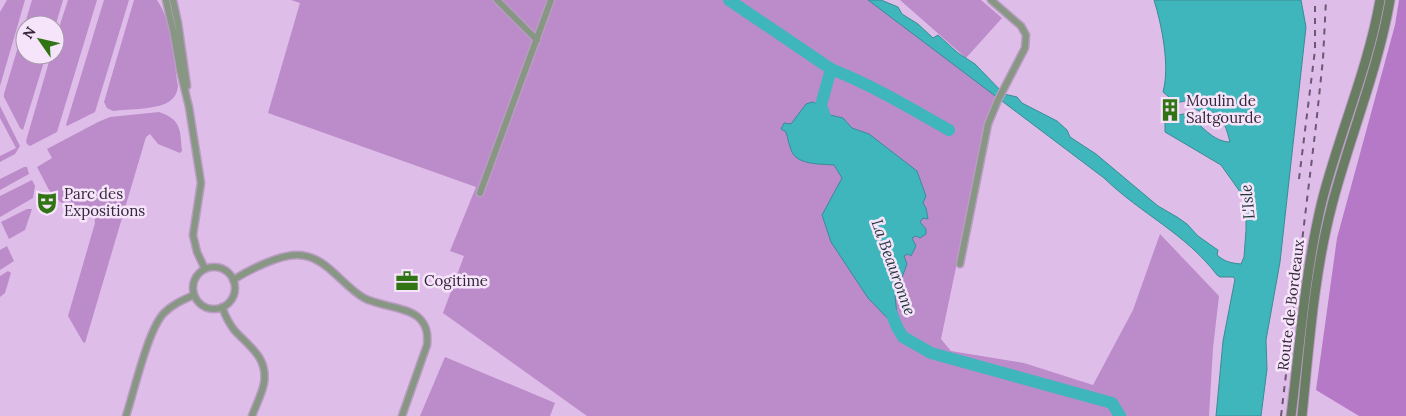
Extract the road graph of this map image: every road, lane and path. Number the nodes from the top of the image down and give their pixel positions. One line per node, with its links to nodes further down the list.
1 (166, 0): 9 (street)
2 (173, 0): 9 (street)
3 (497, 0): 8 (street)
4 (551, 0): 8 (street)
5 (991, 0): 11 (street)
6 (1380, 0): 19 (main road, Route de Bordeaux)
7 (1390, 0): 20 (main road, Route de Bordeaux)
8 (537, 40): 10 (street)
9 (189, 107): 12 (street)
10 (480, 193)
11 (960, 264)
12 (205, 269): 13 (street); 14 (street)
13 (233, 280): 15 (street); 18 (street)
14 (194, 295): 15 (street); 16 (street)
15 (222, 307): 17 (street)
16 (126, 416)
17 (252, 416)
18 (402, 416)
19 (1291, 416)
20 (1302, 416)

